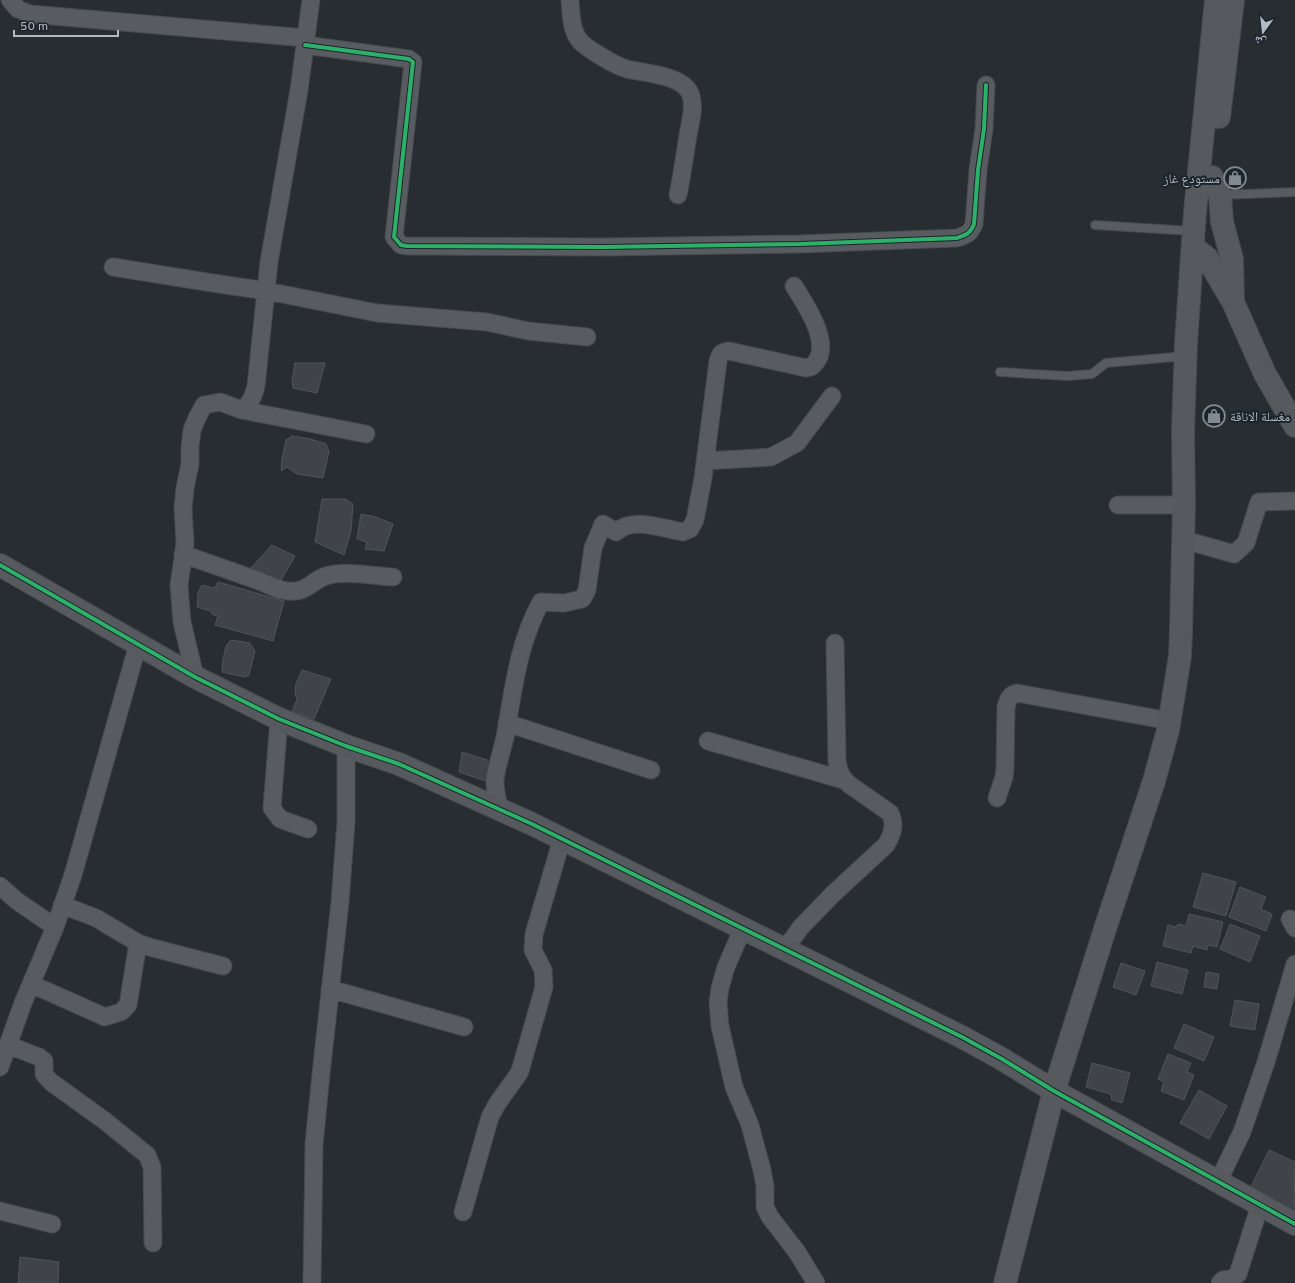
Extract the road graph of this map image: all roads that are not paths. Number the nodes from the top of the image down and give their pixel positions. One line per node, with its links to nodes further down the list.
1 (10, 0): 6 (street)
2 (311, 0): 6 (street)
3 (570, 0): 10 (street)
4 (1216, 0): 12 (main road)
5 (1233, 0): 8 (main road)
6 (305, 42): 7 (street); 15 (street)
7 (986, 85)
8 (1216, 186): 9 (lane); 12 (main road); 16 (main road)
9 (1295, 192)
10 (678, 195)
11 (1095, 225): 12 (lane)
12 (1198, 245): 16 (main road); 18 (main road); 28 (main road)
13 (113, 267): 15 (street)
14 (794, 286): 24 (street)
15 (266, 291): 17 (street); 21 (street)
16 (1233, 302): 22 (main road)
17 (587, 337)
18 (1186, 356): 19 (lane); 27 (main road)
19 (1000, 372)
20 (832, 396): 24 (street)
21 (242, 410): 23 (street); 29 (street)
22 (1295, 426)
23 (366, 434)
24 (705, 461): 37 (street)
25 (1295, 502): 28 (street)
26 (1118, 505): 27 (street)
27 (1184, 505): 36 (main road)
28 (1195, 543): 42 (main road)
29 (183, 554): 31 (street); 34 (street)
30 (0, 565): 33 (main road)
31 (394, 577)
32 (835, 643): 41 (street)
33 (138, 644): 34 (main road); 48 (street)
34 (195, 677): 35 (main road)
35 (279, 720): 39 (main road); 45 (street)
36 (1170, 721): 42 (main road); 43 (street)
37 (507, 723): 40 (street); 44 (street)
38 (708, 741): 41 (street)
39 (346, 746): 44 (main road); 56 (street)
40 (651, 770)
41 (844, 780): 52 (street)
42 (1159, 782): 60 (main road)
43 (997, 798)
44 (499, 809): 46 (main road)
45 (308, 829)
46 (562, 838): 50 (main road); 64 (street)
47 (0, 886): 49 (street)
48 (62, 905): 49 (street); 51 (street)
49 (55, 927): 55 (street)
50 (743, 928): 52 (main road); 69 (street)
51 (138, 943): 54 (street); 55 (street)
52 (785, 949): 60 (main road)
53 (1295, 964): 61 (street)
54 (224, 966)
55 (31, 984): 58 (street)
56 (330, 989): 57 (street); 68 (street)
57 (464, 1027)
58 (8, 1045): 59 (street); 67 (street)
59 (0, 1067)
60 (1060, 1094): 61 (main road); 70 (main road); 71 (main road)
61 (1218, 1182): 62 (main road)
62 (1260, 1205): 66 (main road); 72 (street)
63 (0, 1211): 65 (street)
64 (463, 1212)
65 (52, 1224)
66 (1295, 1224)
67 (153, 1243)
68 (312, 1283)
69 (816, 1283)
70 (1005, 1283)
71 (1019, 1283)
72 (1220, 1283)

